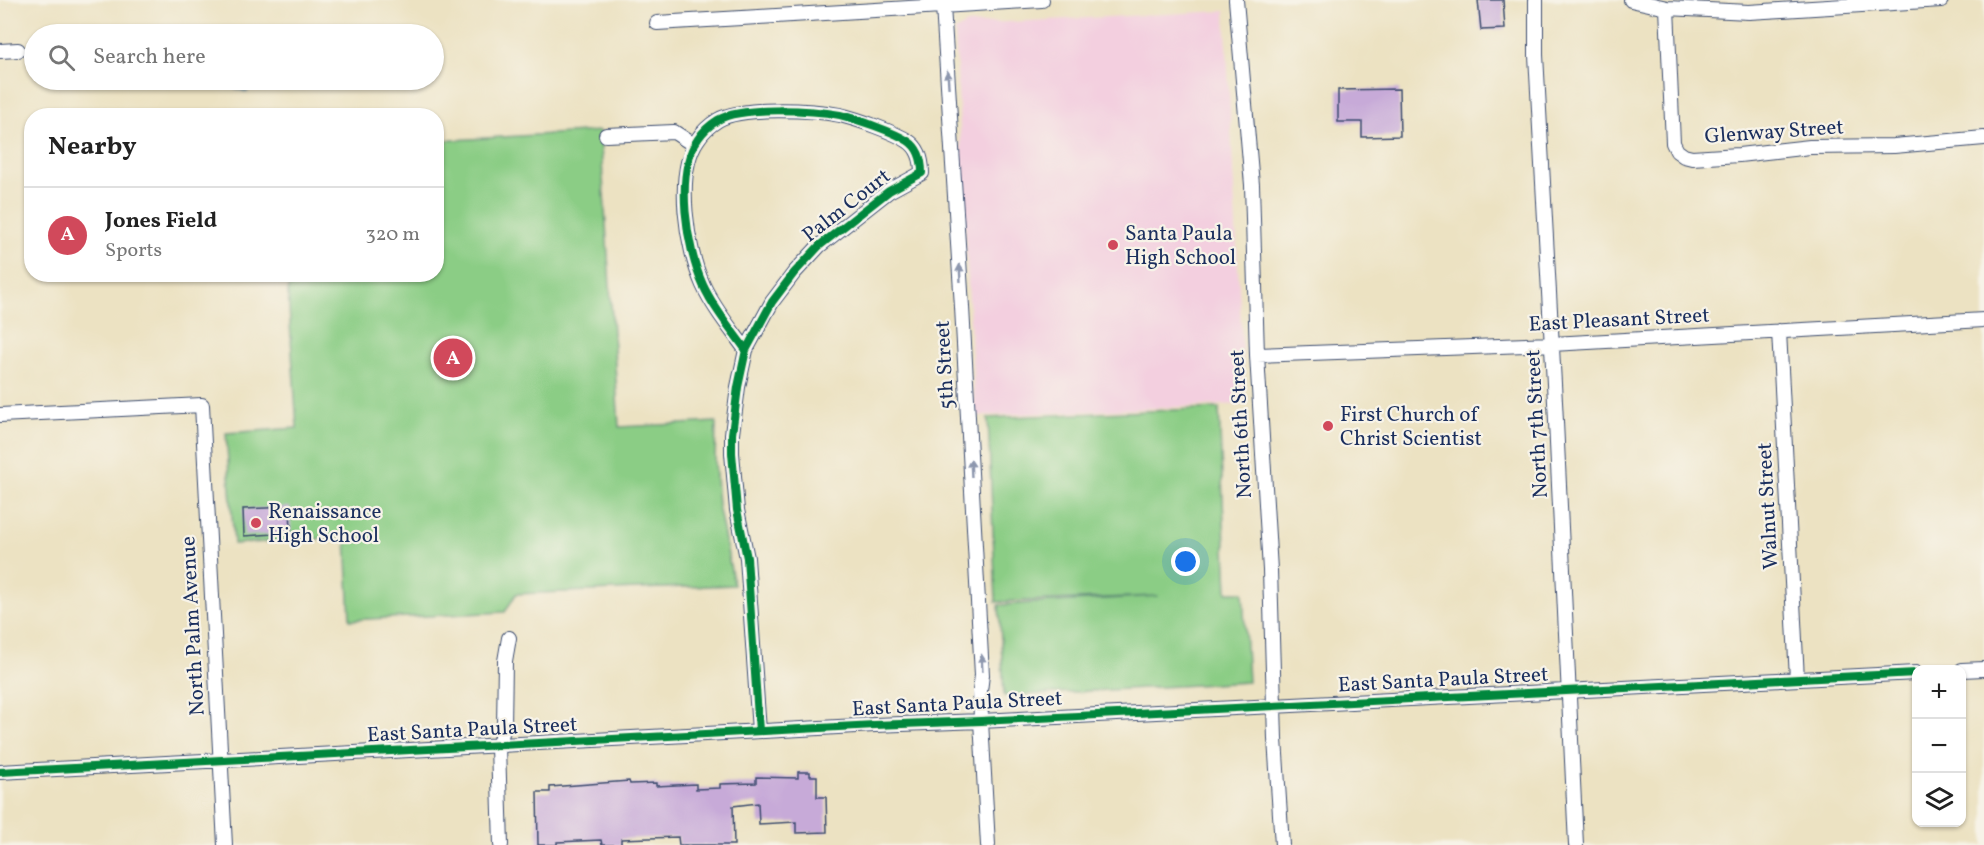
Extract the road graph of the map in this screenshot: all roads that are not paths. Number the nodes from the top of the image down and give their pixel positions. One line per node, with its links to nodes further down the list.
1 (1042, 0): 6 (street)
2 (1236, 0): 18 (street, North 6th Street)
3 (1536, 0): 16 (street, North 7th Street)
4 (1631, 0): 7 (street)
5 (1941, 0): 7 (street)
6 (943, 6): 8 (street); 27 (street, 5th Street, one-way to 6)
7 (1667, 8): 12 (street, Glenway Street)
8 (657, 23)
9 (18, 50): 10 (street)
10 (0, 51)
11 (606, 135): 13 (street)
12 (1984, 138)
13 (694, 145): 17 (street); 17 (street, Palm Court)
14 (1984, 320): 15 (street, East Pleasant Street)
15 (1779, 331): 16 (street, East Pleasant Street); 24 (street, Walnut Street)
16 (1552, 344): 18 (street, East Pleasant Street); 25 (street, North 7th Street)
17 (746, 350): 28 (street, Palm Court)
18 (1257, 355): 26 (street, North 6th Street)
19 (0, 415): 30 (street, North Palm Avenue)
20 (509, 638): 29 (street)
21 (1984, 669): 22 (street)
22 (1966, 670)
23 (1912, 672): 24 (street, East Santa Paula Street)
24 (1797, 678): 25 (street, East Santa Paula Street)
25 (1569, 690): 26 (street, East Santa Paula Street); 36 (street, North 7th Street)
26 (1274, 705): 27 (street, East Santa Paula Street); 35 (street, North 6th Street)
27 (981, 721): 28 (street, East Santa Paula Street); 34 (street, 5th Street)
28 (759, 731): 29 (street, East Santa Paula Street)
29 (498, 746): 30 (street, East Santa Paula Street); 33 (street)
30 (220, 760): 31 (street, East Santa Paula Street); 32 (street, North Palm Avenue)
31 (0, 772)
32 (225, 845)
33 (501, 845)
34 (988, 845)
35 (1282, 845)
36 (1576, 845)

